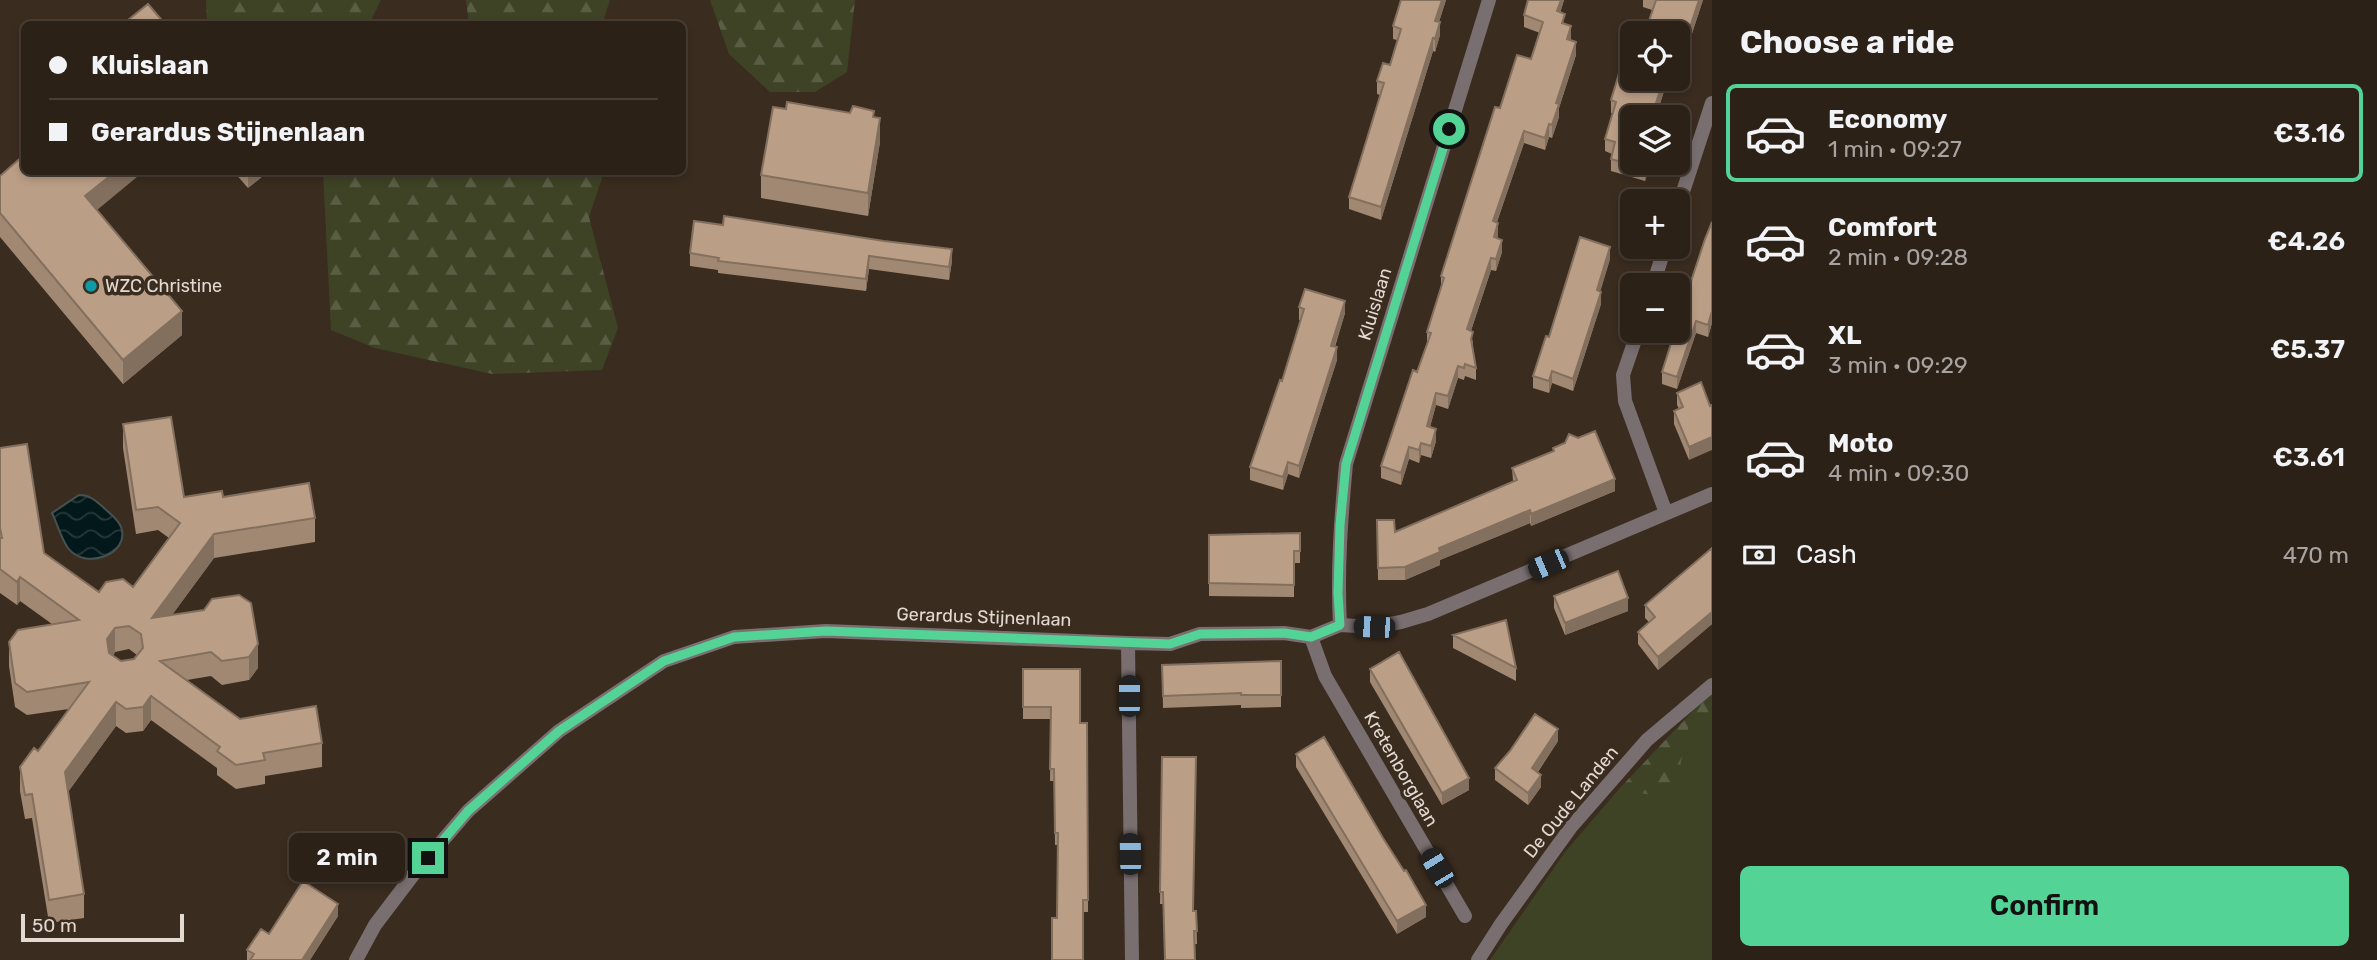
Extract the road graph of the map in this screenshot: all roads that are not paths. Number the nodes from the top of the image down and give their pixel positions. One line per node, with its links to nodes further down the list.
1 (1489, 0): 7 (street, Kluislaan)
2 (1712, 103): 3 (street)
3 (1684, 189)
4 (1634, 343): 6 (street)
5 (1712, 494): 6 (street, Gerardus Stijnenlaan)
6 (1666, 513): 7 (street, Gerardus Stijnenlaan)
7 (1340, 625): 8 (street, Gerardus Stijnenlaan)
8 (1311, 637): 9 (street, Gerardus Stijnenlaan); 11 (street, Kretenborglaan)
9 (1128, 643): 12 (street, Gerardus Stijnenlaan); 13 (street)
10 (1712, 685): 14 (street, De Oude Landen)
11 (1465, 916)
12 (356, 960)
13 (1132, 960)
14 (1478, 960)

